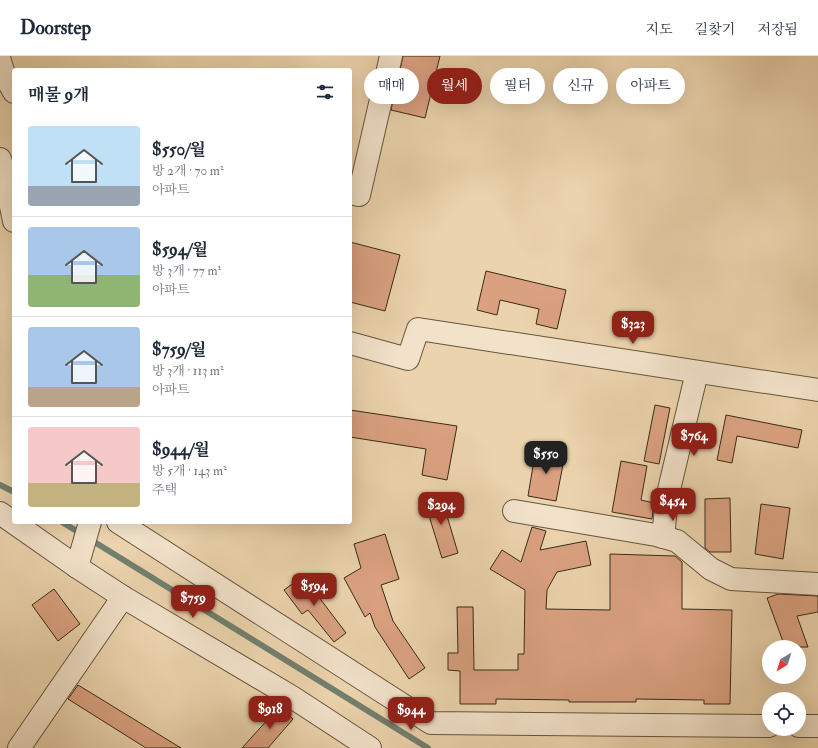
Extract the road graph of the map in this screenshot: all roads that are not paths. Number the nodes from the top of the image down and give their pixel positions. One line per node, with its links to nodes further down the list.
1 (391, 56): 5 (street)
2 (0, 61): 3 (street)
3 (12, 88)
4 (0, 160): 6 (street)
5 (352, 193)
6 (12, 211)
7 (352, 344): 8 (street)
8 (697, 372): 9 (street); 16 (street)
9 (818, 390)
10 (514, 511): 16 (street)
11 (0, 513): 12 (street)
12 (12, 520)
13 (19, 524): 17 (street)
14 (121, 524): 20 (street)
15 (89, 526): 17 (street)
16 (664, 537): 18 (street)
17 (79, 559): 19 (street)
18 (818, 584)
19 (123, 597): 23 (street); 24 (street)
20 (762, 726)
21 (806, 726): 22 (street)
22 (818, 726)
23 (19, 748)
24 (370, 748)

